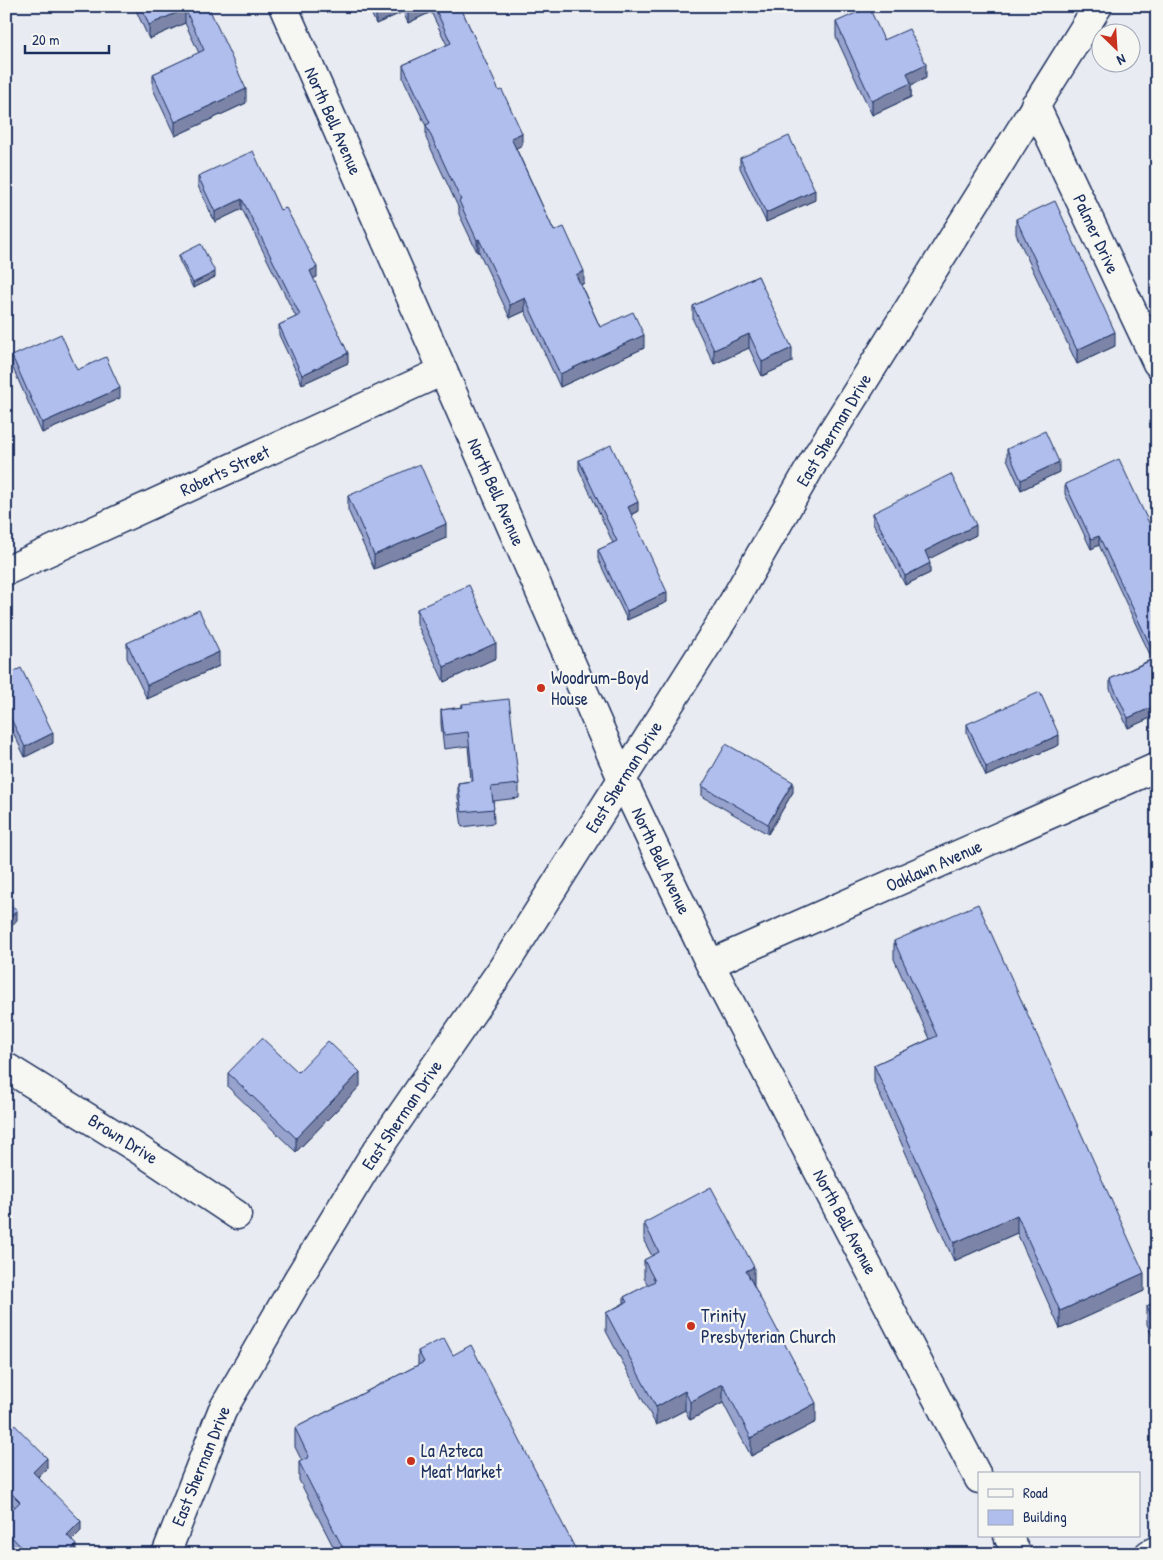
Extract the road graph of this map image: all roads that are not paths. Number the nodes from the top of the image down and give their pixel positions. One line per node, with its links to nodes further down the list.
1 (283, 6): 5 (main road, North Bell Avenue)
2 (1098, 6): 3 (main road, East Sherman Drive)
3 (1035, 105): 4 (main road, Palmer Drive); 8 (main road, East Sherman Drive)
4 (1157, 363)
5 (443, 371): 6 (main road, Roberts Street); 8 (main road, North Bell Avenue)
6 (6, 571)
7 (1157, 768): 9 (main road, Oaklawn Avenue)
8 (622, 779): 9 (main road, North Bell Avenue); 15 (main road, East Sherman Drive)
9 (710, 964): 12 (main road, North Bell Avenue)
10 (6, 1067): 11 (main road, Brown Drive)
11 (237, 1215)
12 (978, 1478)
13 (1009, 1538): 16 (main road)
14 (1157, 1550): 17 (main road)
15 (166, 1554)
16 (1017, 1554)
17 (1148, 1554)

